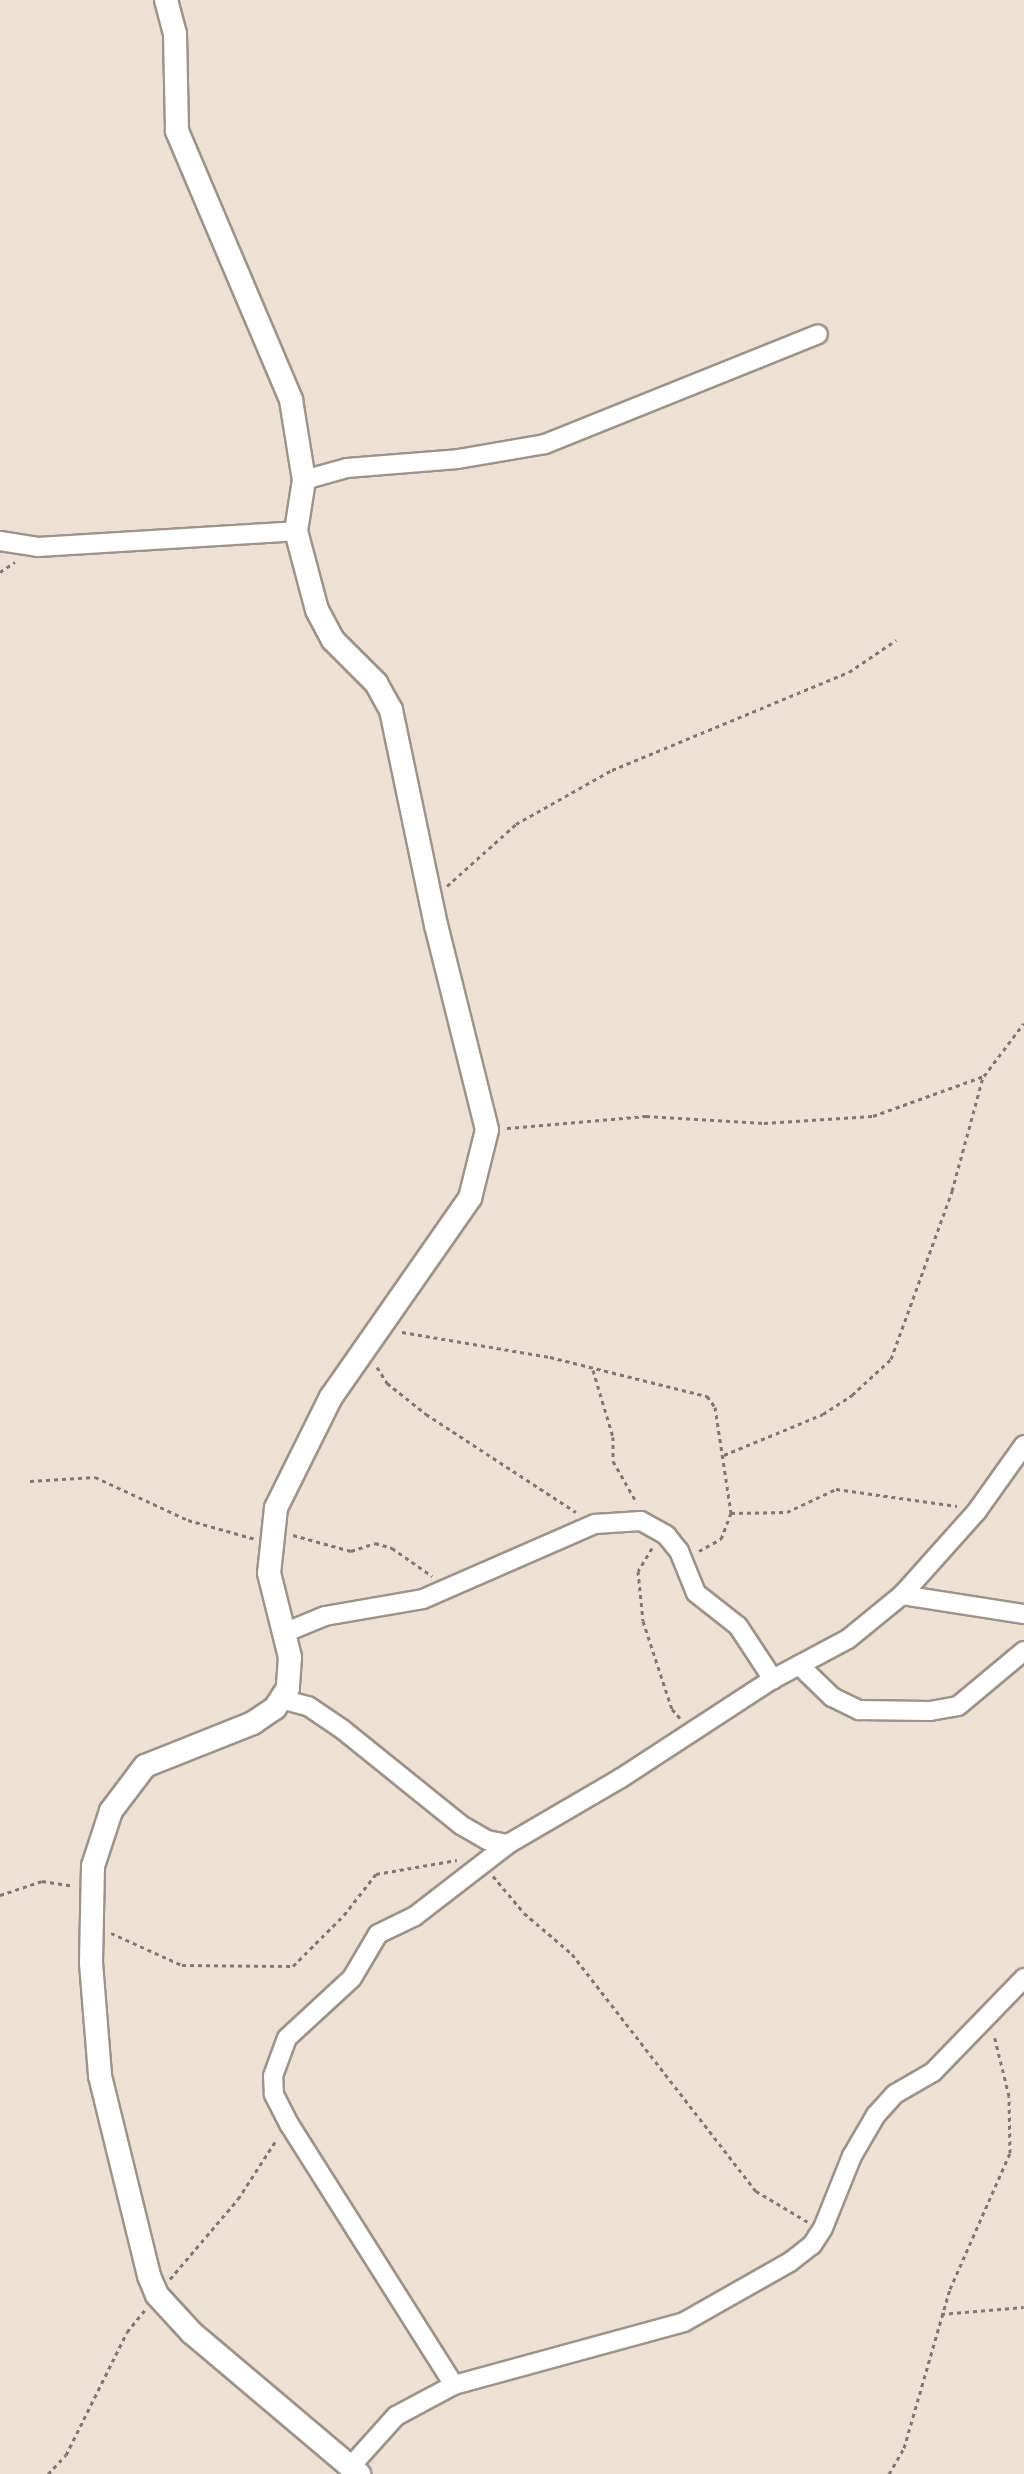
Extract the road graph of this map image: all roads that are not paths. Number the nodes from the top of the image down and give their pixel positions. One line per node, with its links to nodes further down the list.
1 (166, 0): 3 (street)
2 (818, 334): 3 (street)
3 (304, 480): 4 (street)
4 (296, 531): 5 (street); 9 (street)
5 (0, 541)
6 (1024, 1445): 7 (street)
7 (902, 1595): 8 (street); 11 (street)
8 (1024, 1614)
9 (284, 1633): 12 (street); 13 (street)
10 (1024, 1651): 11 (street)
11 (799, 1665): 12 (street)
12 (773, 1679): 14 (street)
13 (281, 1699): 14 (street); 17 (street)
14 (508, 1844): 16 (street)
15 (1024, 1978): 16 (street)
16 (454, 2385): 17 (street)
17 (355, 2469)

